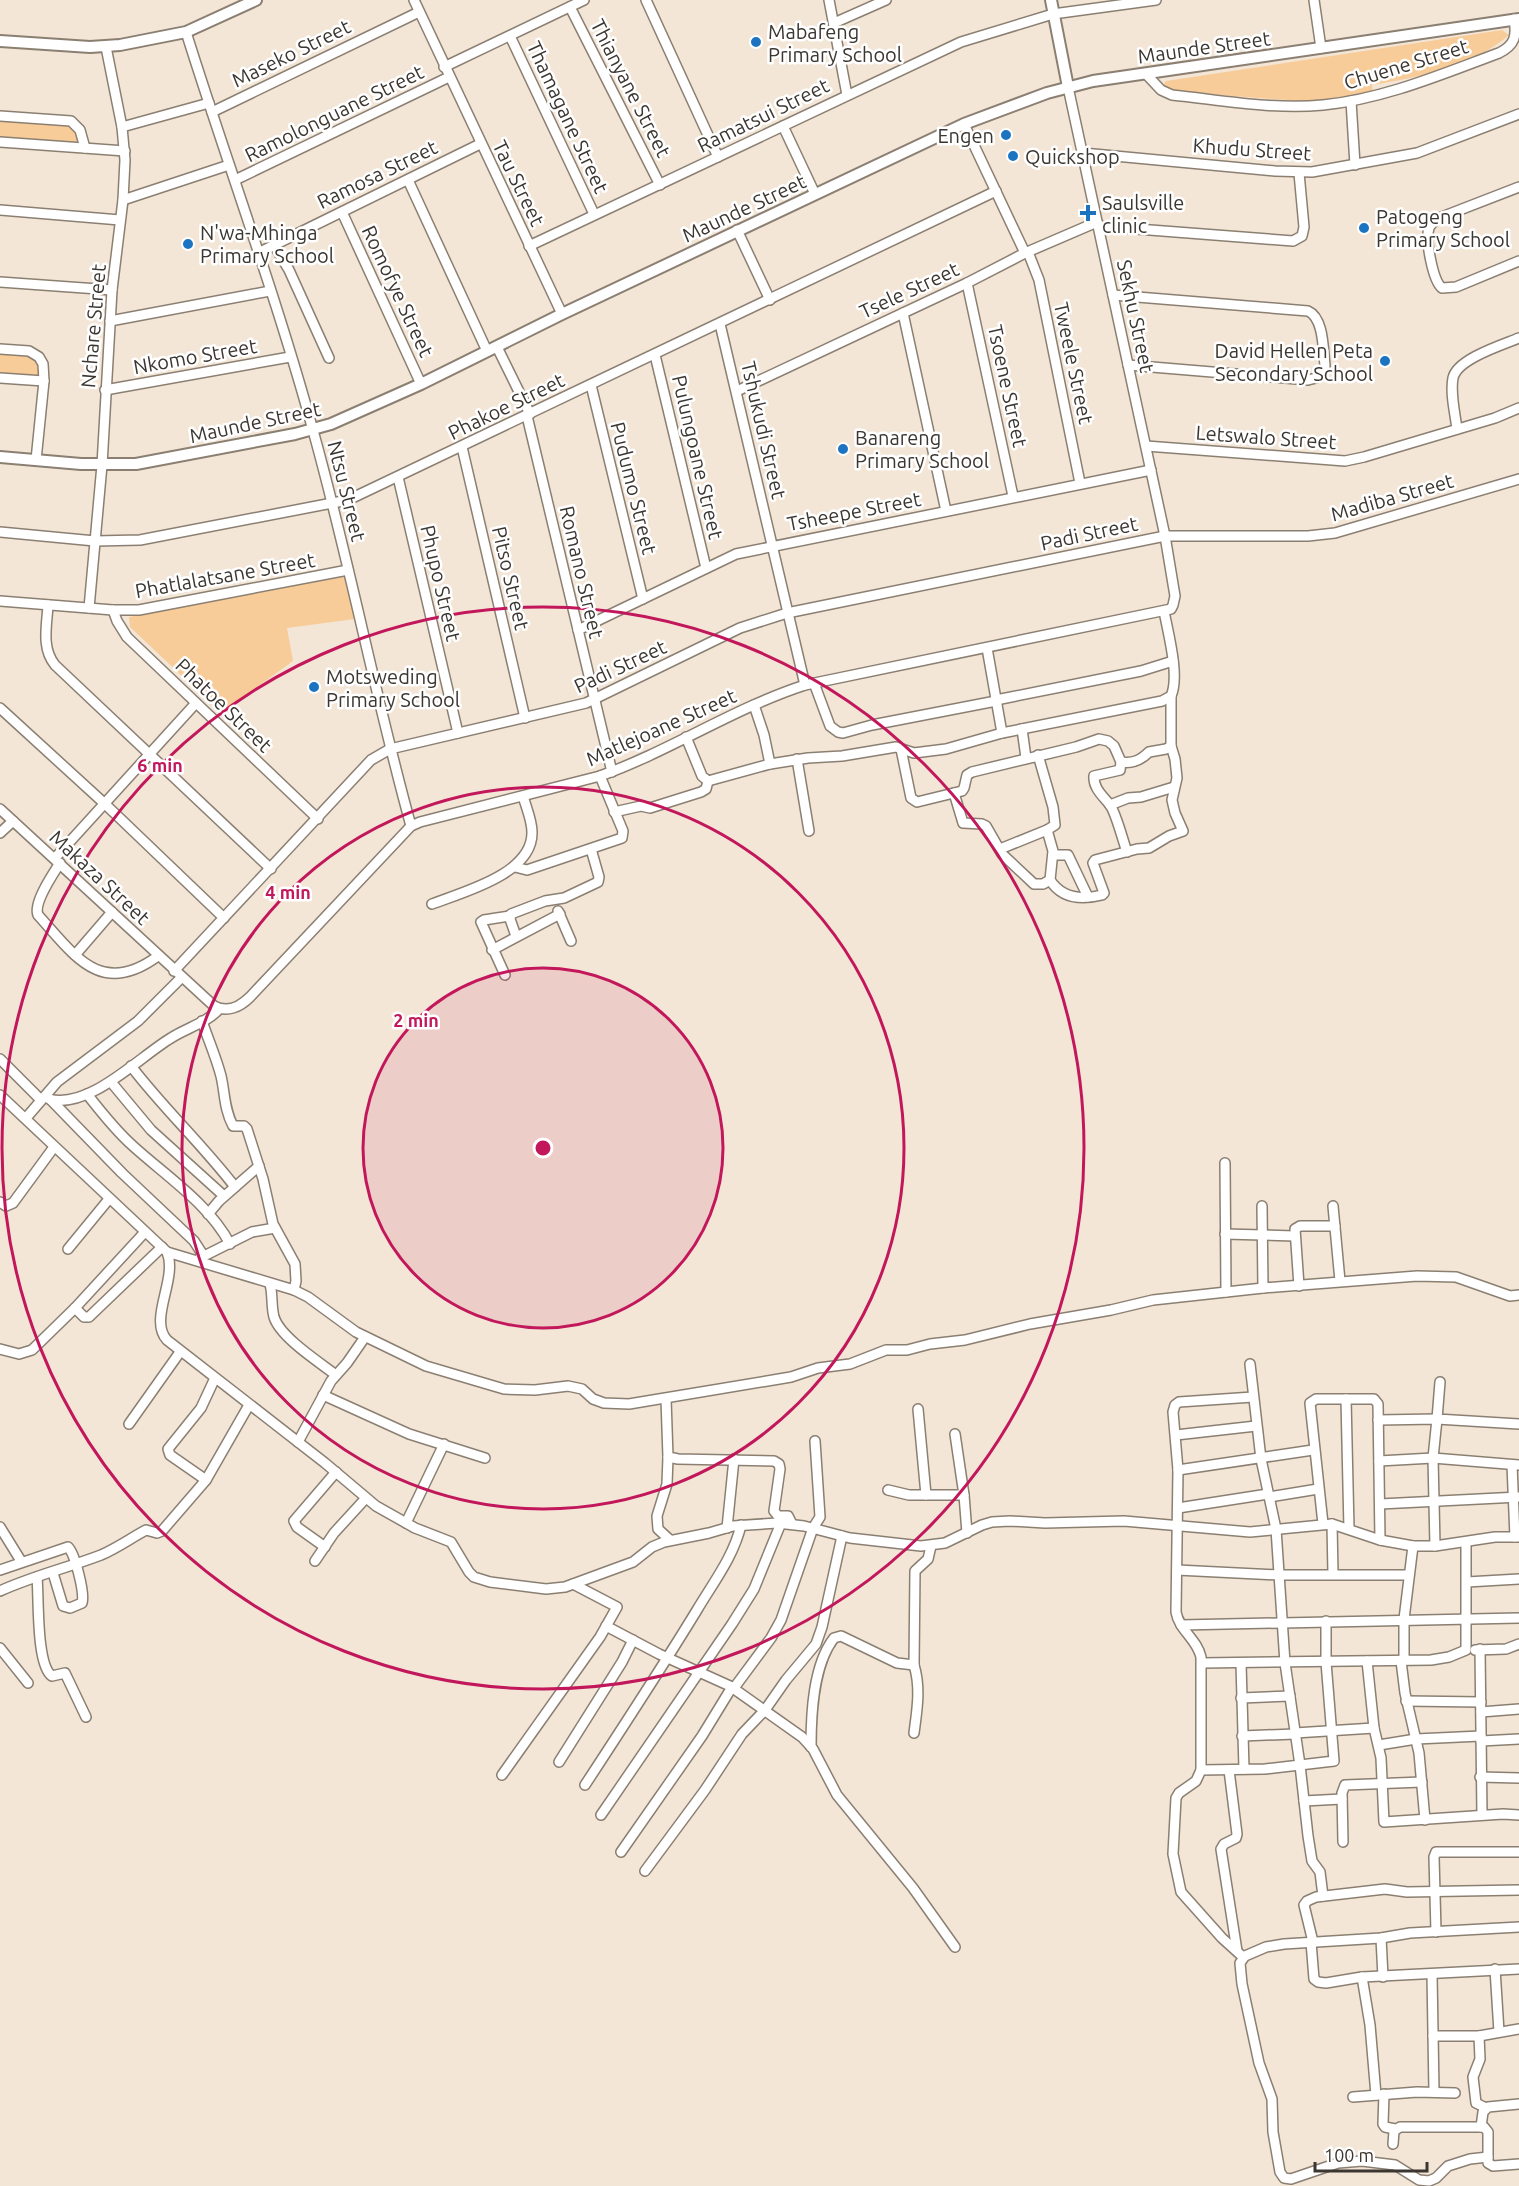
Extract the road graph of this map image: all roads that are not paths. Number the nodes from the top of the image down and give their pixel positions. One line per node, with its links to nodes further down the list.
1 (255, 0): 15 (street)
2 (584, 0): 11 (street)
3 (646, 0): 37 (street)
4 (829, 0): 14 (street)
5 (886, 0): 14 (street)
6 (1051, 0): 12 (street, Sekhu Street)
7 (1156, 0): 9 (street, Ramatsui Street)
8 (1314, 0): 19 (street)
9 (1121, 2): 12 (street, Ramatsui Street)
10 (418, 4): 20 (street, Tau Street); 26 (street, Maseko Street)
11 (570, 6): 16 (street); 43 (street, Thianyane Street)
12 (1053, 14): 23 (street, Sekhu Street); 24 (street, Ramatsui Street)
13 (1517, 19): 19 (street, Maunde Street); 25 (street, Chuene Street)
14 (834, 23): 24 (street)
15 (186, 32): 18 (street); 26 (street, Ntsu Street)
16 (510, 36): 20 (street); 50 (street, Thamagane Street)
17 (0, 40): 18 (street)
18 (106, 48): 31 (street, Nchare Street)
19 (1321, 48): 21 (street, Maunde Street)
20 (444, 67): 22 (street, Tau Street)
21 (1146, 74): 23 (street, Maunde Street); 25 (street, Chuene Street)
22 (449, 78): 33 (street, Tau Street); 41 (street, Ramolonguane Street)
23 (1068, 87): 29 (street, Maunde Street); 36 (street, Sekhu Street)
24 (847, 95): 30 (street, Ramatsui Street)
25 (1351, 101): 39 (street)
26 (210, 108): 31 (street, Maseko Street); 38 (street, Ntsu Street)
27 (1519, 114): 39 (street, Khudu Street)
28 (0, 116): 34 (street)
29 (964, 124): 45 (street, Tweele Street); 46 (street, Maunde Street)
30 (783, 126): 37 (street, Ramatsui Street); 46 (street)
31 (122, 127): 35 (street, Nchare Street)
32 (0, 142): 34 (street)
33 (480, 144): 42 (street, Ramosa Street); 55 (street, Tau Street)
34 (85, 148): 35 (street)
35 (125, 151): 47 (street, Nchare Street)
36 (1083, 153): 40 (street, Khudu Street); 52 (street, Sekhu Street)
37 (718, 157): 43 (street, Ramatsui Street)
38 (229, 165): 41 (street, Ntsu Street); 47 (street)
39 (1355, 165): 40 (street, Khudu Street)
40 (1299, 172): 52 (street)
41 (235, 180): 57 (street, Ntsu Street)
42 (408, 180): 49 (street, Ramosa Street); 71 (street, Romano Street)
43 (660, 185): 50 (street, Ramatsui Street)
44 (1519, 188): 58 (street)
45 (996, 191): 56 (street, Tweele Street); 64 (street, Phakoe Street)
46 (815, 194): 53 (street, Maunde Street)
47 (123, 200): 51 (street, Nchare Street)
48 (0, 210): 51 (street)
49 (342, 212): 54 (street, Ramosa Street); 78 (street, Romofye Street)
50 (594, 214): 55 (street, Ramatsui Street)
51 (120, 219): 61 (street, Nchare Street)
52 (1097, 224): 56 (street, Tsele Street); 63 (street, Sekhu Street)
53 (737, 230): 64 (street); 66 (street, Maunde Street)
54 (274, 245): 57 (street, Ramosa Street); 74 (street)
55 (529, 246): 66 (street, Tau Street)
56 (1027, 252): 60 (street, Tsele Street); 94 (street, Tweele Street)
57 (258, 253): 62 (street, Ntsu Street)
58 (1519, 261)
59 (0, 282): 61 (street)
60 (967, 283): 65 (street, Tsele Street); 95 (street, Tsoene Street)
61 (112, 290): 67 (street, Nchare Street)
62 (270, 291): 67 (street); 73 (street, Ntsu Street)
63 (1113, 296): 75 (street, Sekhu Street); 75 (street)
64 (770, 300): 68 (street, Phakoe Street)
65 (903, 313): 81 (street, Tsele Street); 97 (street)
66 (562, 314): 71 (street, Maunde Street)
67 (110, 321): 80 (street, Nchare Street)
68 (720, 324): 72 (street, Phakoe Street); 81 (street, Tshukudi Street)
69 (1519, 338): 84 (street)
70 (0, 349): 77 (street)
71 (492, 349): 78 (street, Maunde Street); 83 (street, Romano Street)
72 (654, 355): 79 (street, Phakoe Street); 102 (street, Pulungoane Street)
73 (290, 357): 80 (street, Nkomo Street); 85 (street, Ntsu Street)
74 (328, 358)
75 (1128, 365): 86 (street, Sekhu Street)
76 (0, 378): 77 (street)
77 (44, 381): 89 (street)
78 (421, 384): 85 (street, Maunde Street)
79 (591, 385): 83 (street, Phakoe Street); 104 (street, Pudumo Street)
80 (105, 390): 90 (street, Nchare Street)
81 (737, 391): 101 (street, Tshukudi Street)
82 (1519, 408): 84 (street, Letswalo Street)
83 (528, 415): 87 (street, Phakoe Street); 112 (street, Romano Street)
84 (1457, 429): 86 (street, Letswalo Street)
85 (313, 430): 90 (street, Maunde Street); 96 (street, Ntsu Street)
86 (1146, 446): 91 (street, Sekhu Street)
87 (462, 447): 92 (street, Phakoe Street); 122 (street, Pitso Street)
88 (0, 457): 89 (street, Maunde Street)
89 (36, 460): 90 (street, Maunde Street)
90 (102, 465): 100 (street, Nchare Street)
91 (1151, 470): 94 (street, Tsheepe Street); 99 (street, Sekhu Street)
92 (398, 477): 96 (street, Phakoe Street); 124 (street, Phupo Street)
93 (1519, 479): 99 (street, Madiba Street)
94 (1080, 483): 95 (street, Tsheepe Street)
95 (1013, 496): 97 (street, Tsheepe Street)
96 (333, 504): 100 (street, Phakoe Street); 103 (street, Ntsu Street)
97 (946, 511): 101 (street, Tsheepe Street)
98 (0, 532): 100 (street, Phakoe Street)
99 (1165, 536): 107 (street, Sekhu Street); 111 (street, Padi Street)
100 (95, 541): 108 (street, Nchare Street)
101 (773, 546): 102 (street, Tsheepe Street); 111 (street, Tshukudi Street)
102 (706, 568): 104 (street, Tsheepe Street)
103 (348, 570): 109 (street, Phatlalatsane Street); 128 (street, Ntsu Street)
104 (643, 598): 112 (street, Tsheepe Street)
105 (0, 601): 106 (street, Phatlalatsane Street)
106 (48, 605): 108 (street, Phatlalatsane Street); 130 (street)
107 (1173, 605): 110 (street, Matlejoane Street)
108 (89, 608): 109 (street, Phatlalatsane Street)
109 (113, 610): 119 (street, Phatoe Street)
110 (1164, 611): 113 (street, Matlejoane Street); 114 (street)
111 (787, 613): 115 (street, Tshukudi Street); 117 (street, Padi Street)
112 (578, 630): 117 (street, Romano Street)
113 (987, 648): 115 (street, Matlejoane Street); 118 (street)
114 (1173, 661): 116 (street); 118 (street, Tshukudi Street)
115 (810, 684): 118 (street, Tshukudi Street); 120 (street, Matlejoane Street)
116 (1171, 696): 123 (street); 127 (street)
117 (594, 700): 122 (street, Padi Street); 136 (street, Romano Street)
118 (996, 700): 125 (street)
119 (196, 703): 130 (street); 146 (street, Phatoe Street)
120 (754, 705): 126 (street, Matlejoane Street); 135 (street)
121 (0, 708): 142 (street)
122 (525, 718): 124 (street, Padi Street)
123 (1022, 729): 125 (street); 132 (street)
124 (458, 733): 128 (street, Padi Street)
125 (1002, 733): 129 (street)
126 (686, 737): 136 (street, Matlejoane Street); 138 (street)
127 (1171, 746): 134 (street); 139 (street)
128 (390, 749): 146 (street, Padi Street); 148 (street, Ntsu Street)
129 (900, 749): 133 (street); 140 (street)
130 (150, 753): 142 (street); 160 (street)
131 (1038, 755): 132 (street); 134 (street); 149 (street)
132 (1026, 758): 140 (street)
133 (797, 759): 135 (street); 150 (street)
134 (1121, 762): 143 (street)
135 (770, 764): 138 (street)
136 (612, 772): 137 (street, Matlejoane Street)
137 (600, 776): 141 (street, Matlejoane Street); 145 (street)
138 (708, 781): 145 (street)
139 (1174, 787): 143 (street); 154 (street)
140 (954, 793): 153 (street)
141 (523, 796): 148 (street, Matlejoane Street); 159 (street)
142 (105, 804): 156 (street); 168 (street)
143 (1110, 805): 154 (street)
144 (0, 809): 147 (street, Makaza Street)
145 (614, 812): 152 (street)
146 (318, 819): 160 (street, Padi Street)
147 (13, 821): 151 (street); 156 (street, Makaza Street)
148 (411, 826): 176 (street, Matlejoane Street)
149 (1047, 830): 153 (street); 155 (street)
150 (809, 831)
151 (0, 833)
152 (591, 849): 159 (street); 163 (street)
153 (1000, 849): 161 (street)
154 (1128, 852): 157 (street)
155 (1053, 855): 158 (street); 161 (street)
156 (58, 861): 165 (street, Makaza Street); 172 (street)
157 (1093, 863): 158 (street); 162 (street)
158 (1075, 865): 162 (street)
159 (515, 867): 164 (street)
160 (271, 869): 168 (street, Padi Street)
161 (1050, 880): 162 (street)
162 (1088, 897)
163 (554, 900): 166 (street); 167 (street)
164 (432, 904)
165 (112, 912): 172 (street); 173 (street, Makaza Street)
166 (560, 914): 169 (street); 170 (street)
167 (510, 916): 169 (street); 171 (street)
168 (224, 918): 174 (street, Padi Street)
169 (516, 936): 171 (street)
170 (571, 941)
171 (492, 950): 175 (street)
172 (75, 955): 173 (street)
173 (158, 956): 174 (street, Makaza Street)
174 (177, 975): 176 (street); 183 (street, Padi Street)
175 (505, 975)
176 (219, 1009): 177 (street, Matlejoane Street)
177 (202, 1022): 179 (street, Matlejoane Street); 187 (street)
178 (0, 1059): 183 (street)
179 (131, 1066): 180 (street, Matlejoane Street); 188 (street)
180 (111, 1082): 181 (street, Matlejoane Street); 189 (street)
181 (87, 1094): 183 (street, Matlejoane Street); 194 (street)
182 (0, 1095): 184 (street)
183 (46, 1099): 184 (street, Padi Street); 204 (street)
184 (26, 1118): 185 (street)
185 (54, 1147): 190 (street); 191 (street)
186 (1225, 1163): 198 (street)
187 (259, 1166): 188 (street); 196 (street)
188 (235, 1187): 189 (street)
189 (224, 1196): 194 (street)
190 (109, 1199): 197 (street); 202 (street)
191 (0, 1202)
192 (1262, 1206): 199 (street)
193 (1333, 1206): 195 (street)
194 (208, 1214): 201 (street)
195 (1335, 1226): 200 (street); 205 (street)
196 (275, 1228): 201 (street); 209 (street)
197 (145, 1232): 203 (street); 212 (street)
198 (1225, 1234): 199 (street); 210 (street)
199 (1263, 1235): 200 (street); 208 (street)
200 (1295, 1236): 207 (street)
201 (231, 1244): 204 (street)
202 (68, 1249)
203 (164, 1249): 204 (street); 212 (street); 215 (street)
204 (200, 1258): 206 (street)
205 (1340, 1281): 207 (street); 211 (street)
206 (270, 1284): 209 (street); 217 (street)
207 (1299, 1286): 208 (street)
208 (1263, 1288): 210 (street)
209 (294, 1290): 213 (street)
210 (1226, 1292): 222 (street)
211 (1519, 1295)
212 (75, 1308): 214 (street)
213 (365, 1337): 217 (street); 222 (street)
214 (0, 1349)
215 (180, 1352): 218 (street); 228 (street)
216 (1250, 1364): 221 (street)
217 (336, 1375): 220 (street)
218 (214, 1378): 224 (street); 246 (street)
219 (1440, 1382): 226 (street)
220 (323, 1395): 234 (street); 235 (street)
221 (1253, 1397): 230 (street); 232 (street)
222 (666, 1399): 237 (street)
223 (1346, 1399): 227 (street); 236 (street); 267 (street)
224 (249, 1405): 234 (street); 246 (street)
225 (918, 1409): 249 (street)
226 (1437, 1419): 227 (street); 229 (street); 239 (street)
227 (1378, 1420): 242 (street)
228 (129, 1424)
229 (1519, 1424)
230 (1256, 1426): 232 (street); 241 (street)
231 (955, 1434): 250 (street)
232 (1176, 1435): 244 (street)
233 (815, 1441): 265 (street)
234 (298, 1442): 245 (street)
235 (444, 1444): 238 (street); 257 (street)
236 (1313, 1450): 241 (street); 247 (street)
237 (668, 1457): 240 (street); 271 (street)
238 (485, 1458)
239 (1433, 1458): 242 (street); 243 (street); 254 (street)
240 (734, 1459): 259 (street); 264 (street)
241 (1261, 1459): 244 (street); 251 (street)
242 (1379, 1461): 255 (street)
243 (1516, 1465): 252 (street)
244 (1178, 1470): 256 (street)
245 (336, 1472): 253 (street); 277 (street)
246 (206, 1480): 280 (street)
247 (1318, 1489): 251 (street); 260 (street)
248 (888, 1490): 249 (street)
249 (926, 1495): 250 (street)
250 (964, 1495): 268 (street)
251 (1268, 1496): 256 (street); 266 (street)
252 (1516, 1497): 254 (street); 270 (street)
253 (366, 1498): 257 (street); 277 (street)
254 (1433, 1501): 255 (street); 276 (street)
255 (1380, 1503): 272 (street)
256 (1178, 1508): 263 (street)
257 (406, 1523): 290 (street)
258 (781, 1523): 259 (street); 261 (street); 312 (street)
259 (792, 1524): 265 (street)
260 (1327, 1524): 266 (street); 267 (street); 284 (street)
261 (741, 1525): 264 (street); 304 (street)
262 (0, 1527): 279 (street)
263 (1177, 1527): 266 (street); 268 (street); 282 (street)
264 (727, 1528): 271 (street)
265 (813, 1528): 269 (street); 314 (street)
266 (1276, 1529): 285 (street)
267 (1349, 1529): 272 (street)
268 (967, 1533): 274 (street)
269 (842, 1536): 274 (street); 320 (street)
270 (1517, 1537): 273 (street)
271 (670, 1540): 290 (street)
272 (1380, 1540): 275 (street)
273 (1466, 1542): 276 (street); 289 (street)
274 (931, 1546): 311 (street)
275 (1413, 1546): 276 (street); 286 (street)
276 (1435, 1546)
277 (325, 1547): 278 (street)
278 (315, 1561)
279 (21, 1562): 280 (street); 281 (street)
280 (76, 1564): 283 (street); 283 (street)
281 (0, 1570)
282 (1177, 1570): 285 (street); 297 (street)
283 (53, 1573): 287 (street)
284 (1333, 1574): 285 (street); 286 (street)
285 (1279, 1575): 296 (street)
286 (1408, 1575): 294 (street)
287 (37, 1578): 291 (street); 321 (street)
288 (1519, 1579): 289 (street)
289 (1467, 1582): 292 (street)
290 (573, 1584): 298 (street)
291 (0, 1591)
292 (1467, 1618): 293 (street); 294 (street); 303 (street)
293 (1519, 1618)
294 (1404, 1619): 295 (street); 305 (street)
295 (1326, 1621): 296 (street); 307 (street)
296 (1282, 1622): 297 (street); 310 (street)
297 (1181, 1625): 308 (street)
298 (606, 1626): 299 (street); 337 (street)
299 (633, 1640): 304 (street); 332 (street)
300 (1519, 1644): 302 (street)
301 (0, 1648): 313 (street)
302 (1480, 1649): 303 (street); 318 (street)
303 (1466, 1650): 305 (street)
304 (668, 1658): 312 (street); 342 (street)
305 (1402, 1660): 306 (street); 317 (street)
306 (1367, 1661): 307 (street); 322 (street)
307 (1326, 1662): 310 (street); 323 (street)
308 (1202, 1663): 309 (street); 334 (street)
309 (1241, 1663): 310 (street); 316 (street)
310 (1285, 1663): 315 (street)
311 (914, 1665): 324 (street); 331 (street)
312 (701, 1671): 314 (street); 345 (street)
313 (28, 1683)
314 (733, 1688): 320 (street); 350 (street)
315 (1290, 1696): 316 (street); 325 (street)
316 (1241, 1698): 326 (street)
317 (1406, 1701): 318 (street); 328 (street)
318 (1481, 1707): 319 (street); 327 (street)
319 (1519, 1708)
320 (765, 1710): 331 (street); 352 (street)
321 (86, 1717)
322 (1374, 1728): 323 (street); 330 (street)
323 (1331, 1731): 325 (street); 333 (street)
324 (914, 1733)
325 (1295, 1733): 326 (street); 333 (street)
326 (1242, 1736): 336 (street)
327 (1481, 1738): 328 (street); 329 (street); 338 (street)
328 (1416, 1739): 330 (street); 341 (street)
329 (1519, 1739)
330 (1379, 1745): 340 (street)
331 (811, 1747): 360 (street)
332 (559, 1762)
333 (1300, 1765): 336 (street); 344 (street)
334 (1201, 1770): 335 (street); 361 (street)
335 (1229, 1770): 336 (street); 361 (street)
336 (1244, 1770)
337 (502, 1775)
338 (1480, 1777): 339 (street); 346 (street)
339 (1519, 1778)
340 (1383, 1782): 341 (street); 343 (street); 348 (street)
341 (1422, 1782): 348 (street)
342 (585, 1785)
343 (1342, 1800): 344 (street); 349 (street)
344 (1304, 1801): 355 (street)
345 (601, 1815)
346 (1482, 1815): 347 (street); 348 (street)
347 (1519, 1815)
348 (1425, 1820)
349 (1343, 1842)
350 (621, 1852)
351 (1519, 1852): 354 (street)
352 (645, 1871)
353 (1519, 1890): 354 (street)
354 (1435, 1892): 355 (street); 357 (street)
355 (1323, 1896): 359 (street)
356 (1519, 1927): 357 (street)
357 (1436, 1932): 358 (street)
358 (1380, 1938): 359 (street); 366 (street)
359 (1312, 1942): 361 (street); 365 (street)
360 (955, 1947)
361 (1240, 1954): 380 (street)
362 (1495, 1969): 363 (street); 364 (street); 368 (street)
363 (1519, 1969)
364 (1432, 1974): 366 (street); 369 (street)
365 (1362, 1977): 366 (street); 373 (street)
366 (1383, 1977)
367 (1519, 2030): 368 (street)
368 (1499, 2032): 370 (street)
369 (1433, 2036): 370 (street); 371 (street)
370 (1479, 2036): 376 (street)
371 (1434, 2092): 372 (street); 373 (street)
372 (1455, 2093)
373 (1380, 2094): 374 (street); 378 (street)
374 (1353, 2097)
375 (1519, 2104): 376 (street)
376 (1486, 2108): 377 (street)
377 (1481, 2127): 378 (street); 380 (street)
378 (1395, 2129): 379 (street)
379 (1393, 2144)
380 (1488, 2157): 381 (street)
381 (1519, 2164)

